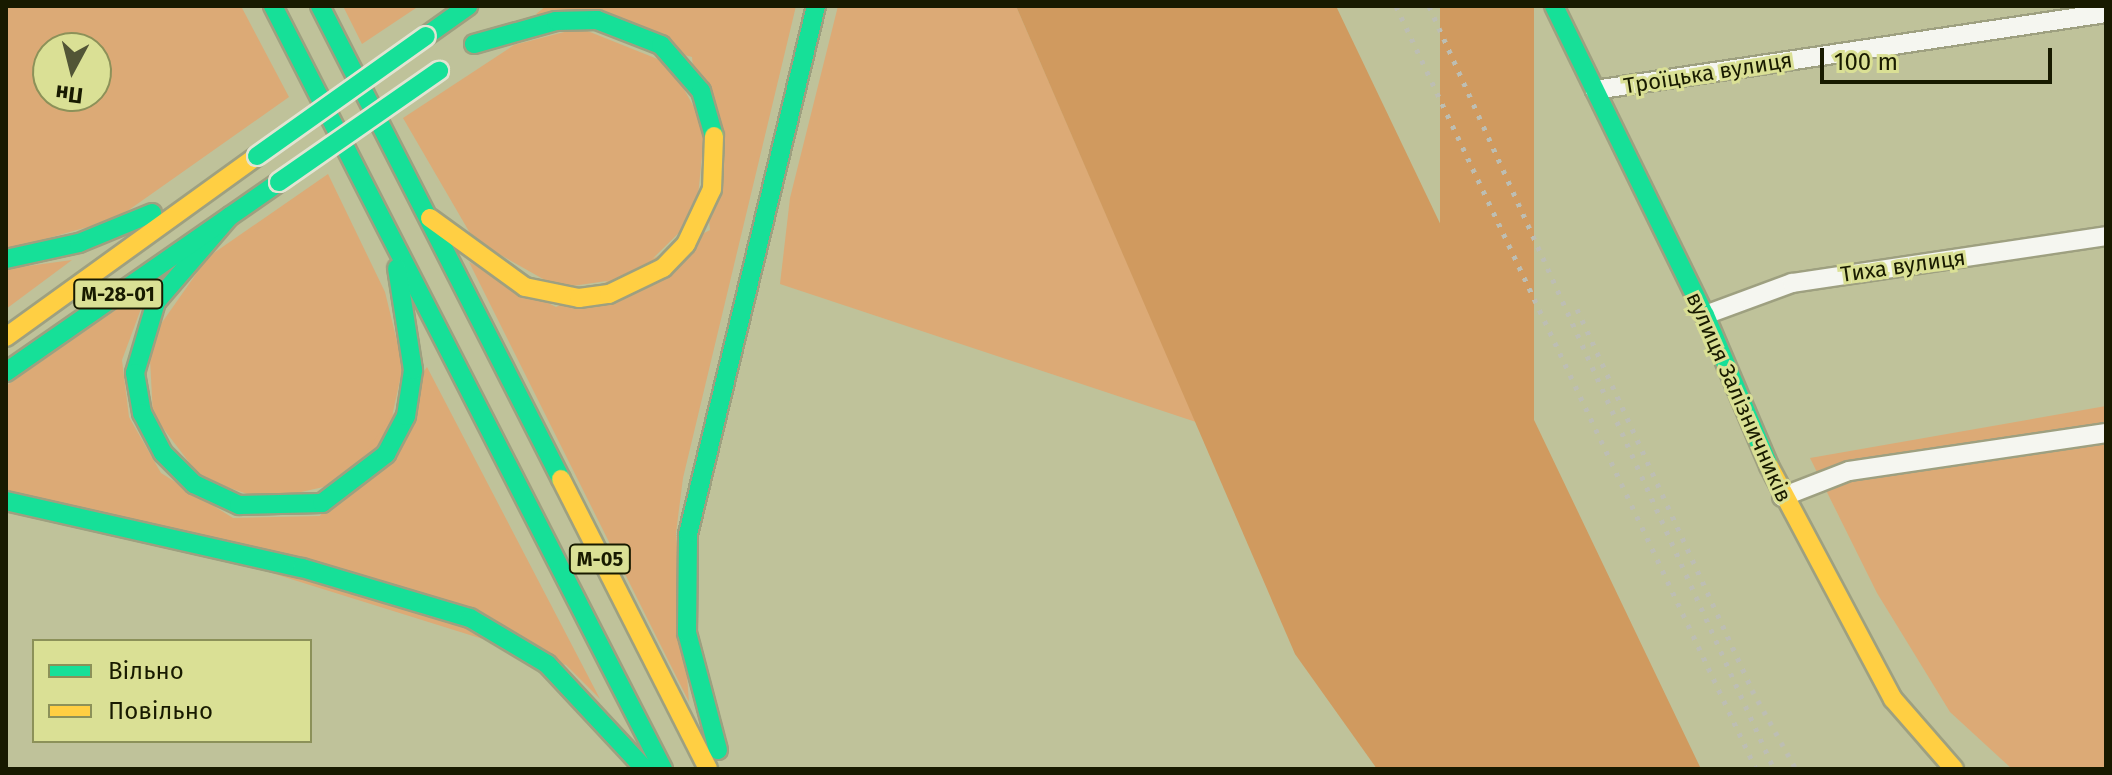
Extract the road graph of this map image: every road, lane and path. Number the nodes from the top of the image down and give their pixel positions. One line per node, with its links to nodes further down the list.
1 (273, 6): 14 (main road, М-05)
2 (320, 6): 12 (main road, М-05)
3 (468, 6): 7 (main road, М-28-01)
4 (526, 6): 9 (main road, М-28-01)
5 (816, 6): 26 (main road)
6 (1554, 6): 10 (main road, вулиця Залізничників)
7 (455, 12): 11 (main road, М-28-01, bridge)
8 (2106, 13): 10 (street, Троїцька вулиця)
9 (474, 44): 12 (main road); 13 (main road, М-28-01, bridge)
10 (1595, 90): 17 (main road, вулиця Залізничників)
11 (207, 190): 16 (main road); 18 (main road, М-28-01)
12 (419, 209): 25 (main road, М-05)
13 (230, 216): 14 (main road); 19 (main road, М-28-01)
14 (389, 228): 24 (main road, М-05)
15 (2106, 236): 17 (street, Тиха вулиця)
16 (6, 259)
17 (1705, 315): 21 (main road, вулиця Залізничників)
18 (6, 337)
19 (6, 372)
20 (2106, 433): 21 (street)
21 (1782, 497): 27 (main road, вулиця Залізничників)
22 (6, 501): 23 (main road)
23 (645, 769)
24 (663, 769)
25 (708, 769)
26 (725, 769)
27 (1954, 769)

